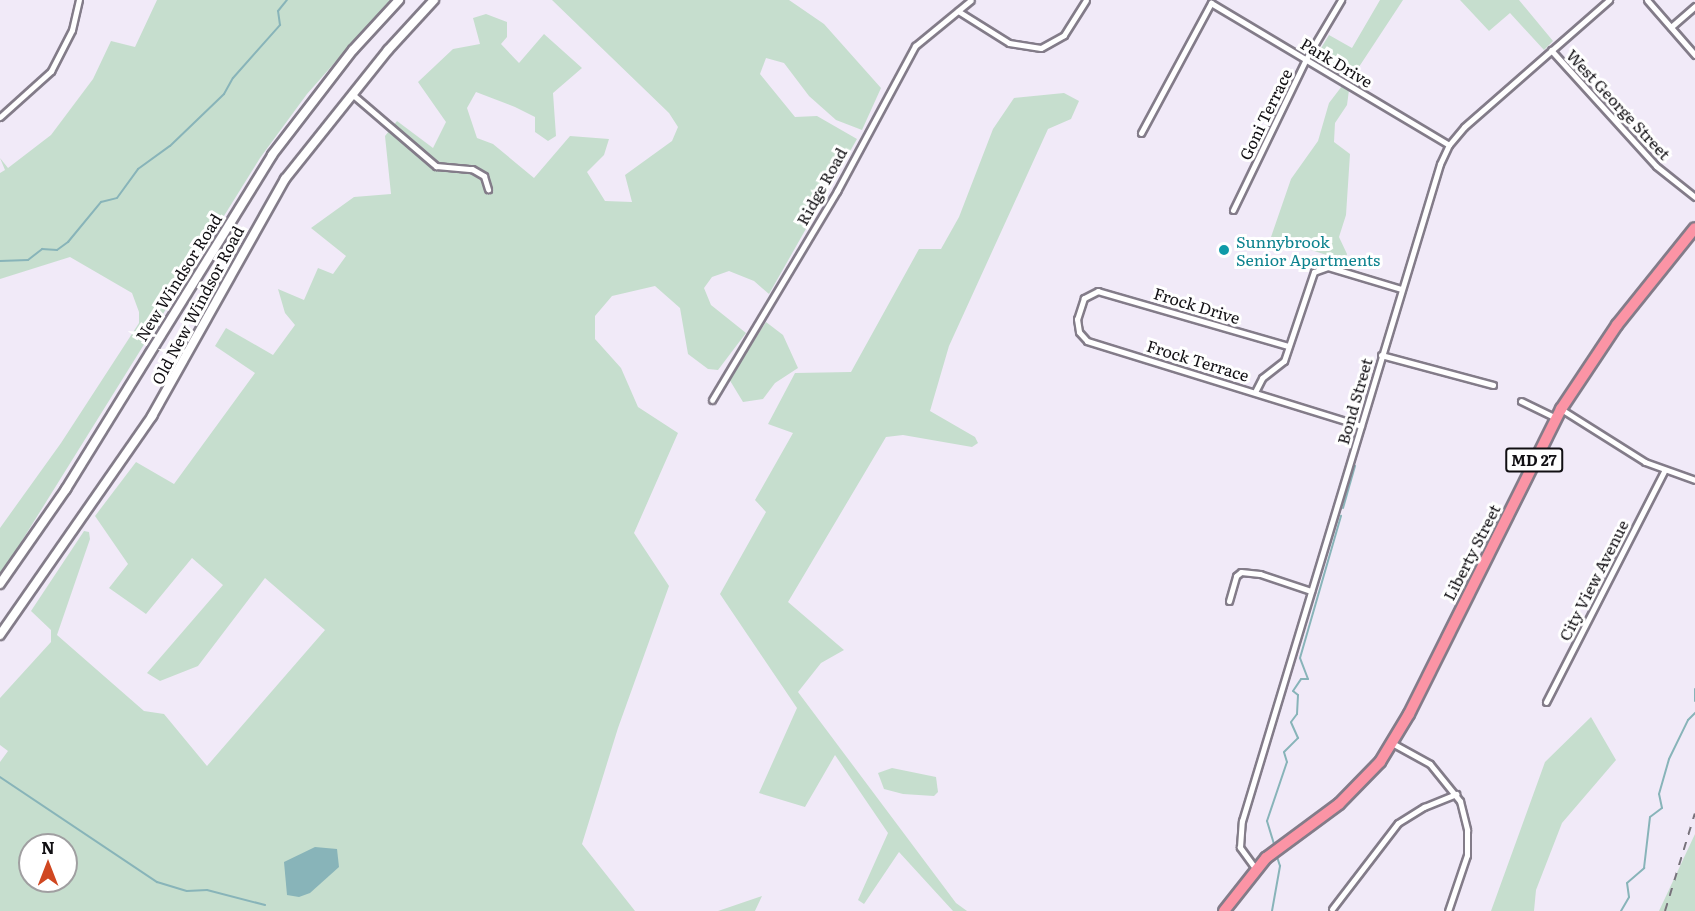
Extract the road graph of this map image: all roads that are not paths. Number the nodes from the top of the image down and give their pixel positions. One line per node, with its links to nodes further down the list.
1 (79, 0): 16 (street)
2 (399, 0): 35 (street, New Windsor Road)
3 (434, 0): 15 (street, Old New Windsor Road)
4 (971, 0): 10 (street, Ridge Road)
5 (1086, 0): 10 (street)
6 (1341, 0): 14 (street, Goni Terrace)
7 (1609, 0): 12 (street, Bond Street)
8 (1647, 0): 11 (street)
9 (1695, 6): 11 (street)
10 (958, 11): 29 (street, Ridge Road)
11 (1671, 27): 13 (street)
12 (1551, 50): 18 (street, Bond Street); 20 (street, West George Street)
13 (1695, 55)
14 (1306, 59): 17 (street, Park Drive); 18 (street, Park Drive); 21 (street, Goni Terrace)
15 (352, 94): 19 (street); 38 (street, Old New Windsor Road)
16 (0, 117)
17 (1141, 133)
18 (1449, 145): 23 (street, Bond Street)
19 (488, 189)
20 (1695, 197)
21 (1233, 210)
22 (1695, 228): 31 (highway, Liberty Street / MD 27)
23 (1401, 289): 25 (street); 26 (street, Bond Street)
24 (1098, 291): 25 (street, Frock Drive); 28 (street, Frock Terrace)
25 (1288, 346): 28 (street)
26 (1381, 355): 27 (street); 32 (street, Bond Street)
27 (1493, 385)
28 (1255, 392): 32 (street, Frock Terrace)
29 (711, 400)
30 (1521, 401): 31 (street)
31 (1559, 413): 33 (street); 40 (highway, Liberty Street / MD 27)
32 (1360, 426): 36 (street, Bond Street)
33 (1664, 471): 34 (street); 39 (street, City View Avenue)
34 (1695, 480)
35 (0, 584)
36 (1311, 591): 37 (street); 42 (street, Bond Street)
37 (1228, 601)
38 (0, 635)
39 (1546, 702)
40 (1392, 743): 41 (street); 42 (highway, Liberty Street / MD 27)
41 (1456, 794): 43 (street); 45 (street)
42 (1255, 868): 44 (highway, MD 27)
43 (1332, 909)
44 (1224, 911)
45 (1448, 911)

